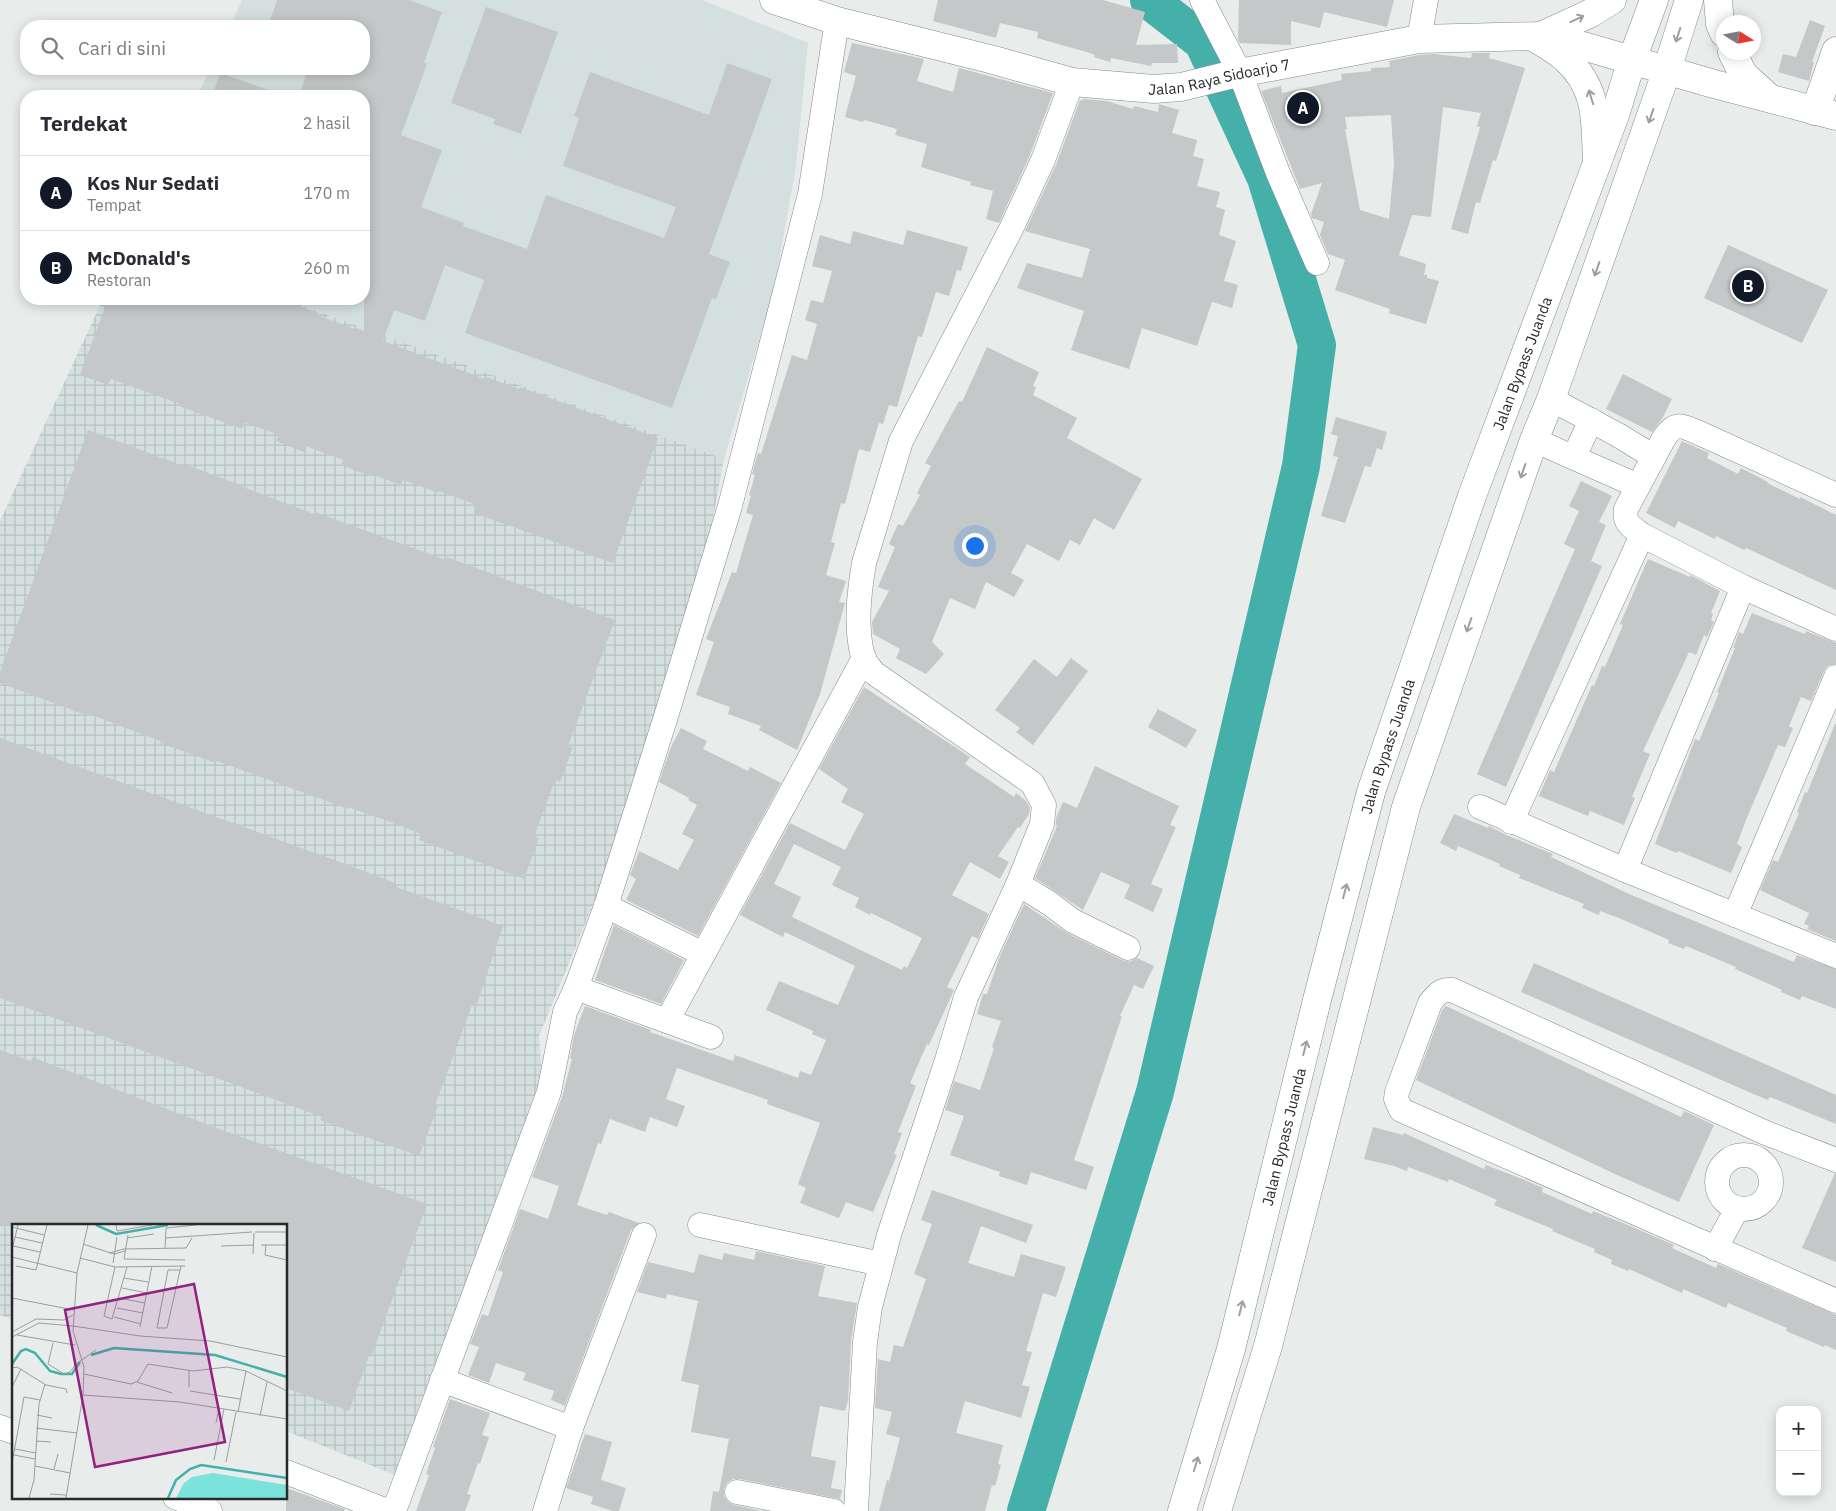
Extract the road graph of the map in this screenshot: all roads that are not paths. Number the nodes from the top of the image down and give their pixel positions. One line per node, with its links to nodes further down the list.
1 (774, 0): 9 (main road, Jalan Raya Sidoarjo 7)
2 (1202, 0): 16 (street)
3 (1426, 0): 11 (street)
4 (1612, 0): 10 (main road, one-way to 4)
5 (1654, 0): 13 (main road, Jalan Bypass Juanda)
6 (1690, 0): 15 (main road, one-way to 15)
7 (1718, 0): 8 (main road)
8 (1719, 15)
9 (837, 22): 17 (main road, Jalan Raya Sidoarjo 7); 38 (street)
10 (1538, 36): 11 (main road, Jalan Raya Sidoarjo 7); 13 (main road, Jalan Raya Sidoarjo 7); 20 (main road, one-way to 10)
11 (1419, 39): 16 (main road, Jalan Raya Sidoarjo 7)
12 (1836, 50): 19 (main road)
13 (1632, 60): 15 (main road, Jalan Raya Sidoarjo 7); 20 (main road, Jalan Bypass Juanda)
14 (1736, 60): 18 (main road)
15 (1667, 70): 18 (main road, Jalan Raya Sidoarjo 7); 22 (main road, one-way to 22)
16 (1237, 73): 17 (main road, Jalan Raya Sidoarjo 7); 21 (street)
17 (1072, 82): 32 (street)
18 (1770, 100): 19 (main road, Jalan Raya Sidoarjo 7)
19 (1825, 113)
20 (1597, 163): 68 (main road, Jalan Bypass Juanda, one-way to 20)
21 (1317, 263)
22 (1551, 399): 23 (street); 24 (main road)
23 (1591, 420): 25 (street); 26 (street)
24 (1534, 440): 25 (street); 69 (main road, one-way to 69)
25 (1574, 457): 27 (street)
26 (1654, 457): 27 (street); 28 (street)
27 (1638, 486): 29 (street)
28 (1836, 495)
29 (1642, 535): 30 (street); 35 (street)
30 (1743, 587): 31 (street); 36 (street)
31 (1836, 629)
32 (864, 658): 37 (street); 41 (street)
33 (1836, 677): 39 (street)
34 (1480, 807): 35 (street)
35 (1511, 822): 36 (street)
36 (1625, 870): 39 (street)
37 (1018, 884): 40 (street); 53 (street)
38 (606, 906): 41 (street); 43 (street)
39 (1735, 915): 42 (street)
40 (1128, 948)
41 (703, 954): 44 (street)
42 (1836, 956)
43 (576, 988): 44 (street); 55 (street)
44 (668, 1021): 45 (street)
45 (711, 1037)
46 (1766, 1133): 47 (street); 48 (street); 52 (street)
47 (1754, 1157): 49 (street); 49 (street)
48 (1836, 1160)
49 (1737, 1209): 52 (street)
50 (700, 1225): 53 (street)
51 (644, 1235): 57 (street)
52 (1715, 1249): 54 (street)
53 (881, 1264): 67 (street)
54 (1836, 1301)
55 (442, 1380): 57 (street); 64 (street)
56 (0, 1427): 58 (street)
57 (572, 1428): 65 (street)
58 (12, 1431)
59 (288, 1473): 63 (street)
60 (737, 1492): 66 (street)
61 (178, 1498): 62 (street)
62 (210, 1511)
63 (387, 1511)
64 (394, 1511)
65 (545, 1511)
66 (834, 1511)
67 (856, 1511)
68 (1182, 1511)
69 (1217, 1511)

